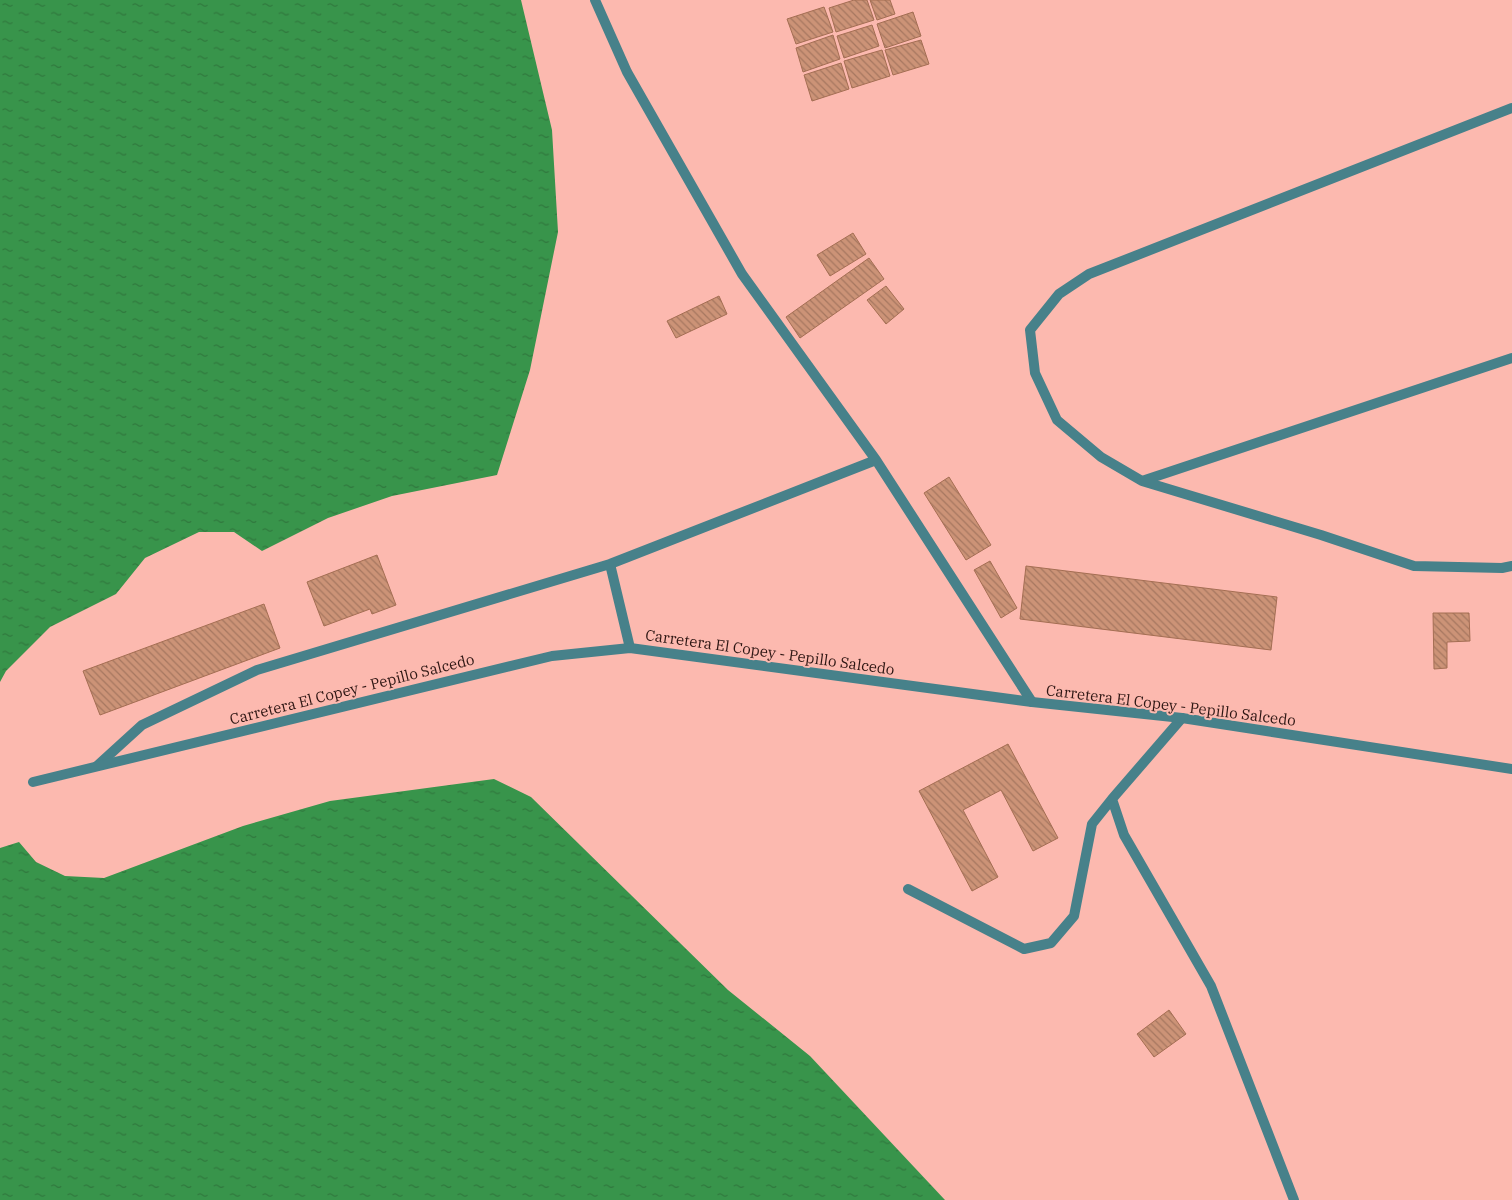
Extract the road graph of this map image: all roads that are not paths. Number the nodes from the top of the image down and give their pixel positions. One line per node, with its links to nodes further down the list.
1 (595, 0): 4 (street)
2 (1512, 108): 5 (street)
3 (1512, 358): 5 (street)
4 (876, 460): 6 (street); 9 (street)
5 (1142, 481): 7 (street)
6 (610, 564): 8 (street); 11 (street)
7 (1512, 566)
8 (630, 648): 9 (street, Carretera El Copey - Pepillo Salcedo); 11 (street, Carretera El Copey - Pepillo Salcedo)
9 (1032, 702): 10 (street, Carretera El Copey - Pepillo Salcedo)
10 (1182, 718): 12 (street, Carretera El Copey - Pepillo Salcedo); 14 (street)
11 (97, 766): 13 (street, Carretera El Copey - Pepillo Salcedo)
12 (1512, 769)
13 (33, 782)
14 (1112, 798): 15 (street); 16 (street)
15 (908, 889)
16 (1294, 1200)

